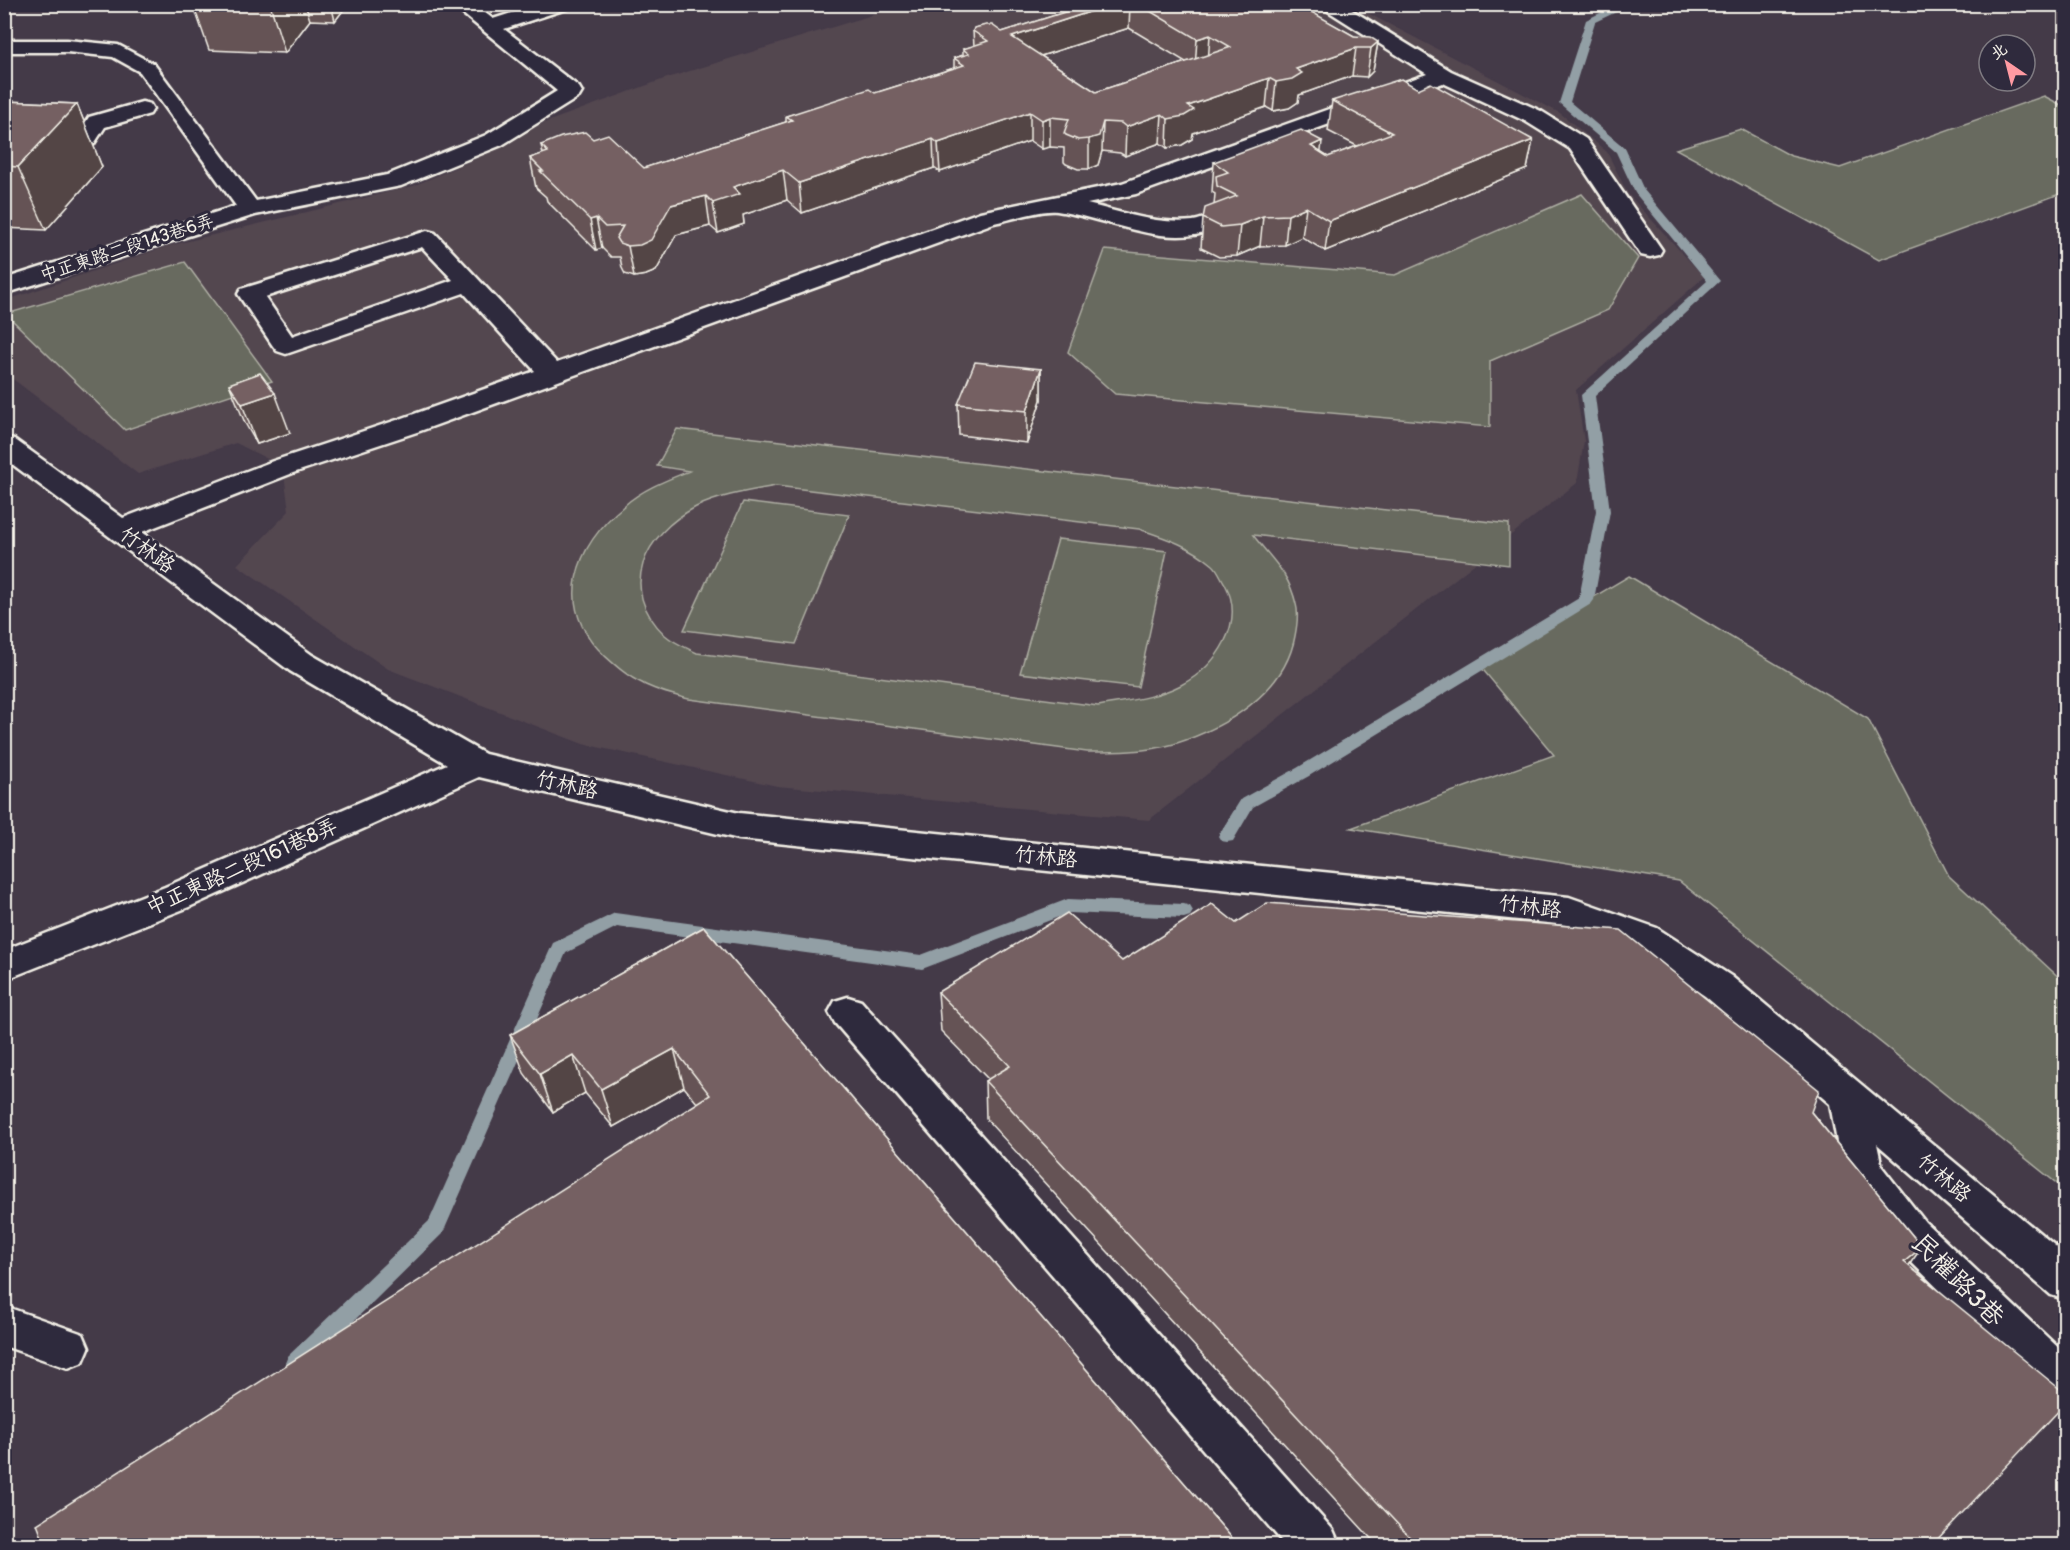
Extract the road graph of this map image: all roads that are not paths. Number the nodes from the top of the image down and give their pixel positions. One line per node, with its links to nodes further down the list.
1 (461, 4): 4 (street)
2 (562, 4): 4 (street)
3 (1327, 4): 6 (street)
4 (489, 27): 10 (street, 中正東路二段143巷6弄)
5 (4, 46): 10 (street)
6 (1444, 75): 9 (street); 12 (street)
7 (142, 109): 8 (street)
8 (69, 165)
9 (1053, 204): 11 (street); 15 (street)
10 (250, 208): 14 (street, 中正東路二段143巷6弄)
11 (1221, 219)
12 (1650, 250)
13 (469, 283): 13 (street); 15 (street)
14 (4, 287)
15 (552, 374): 17 (street)
16 (4, 445): 17 (street, 竹林路)
17 (120, 530): 18 (street, 竹林路)
18 (477, 764): 19 (street, 中正東路二段161巷8弄); 21 (street, 竹林路)
19 (4, 966)
20 (848, 1012): 26 (street)
21 (1848, 1096): 22 (street, 竹林路); 25 (street, 民權路3巷)
22 (2066, 1281)
23 (4, 1326): 24 (street)
24 (68, 1348)
25 (2066, 1385)
26 (1317, 1545)

